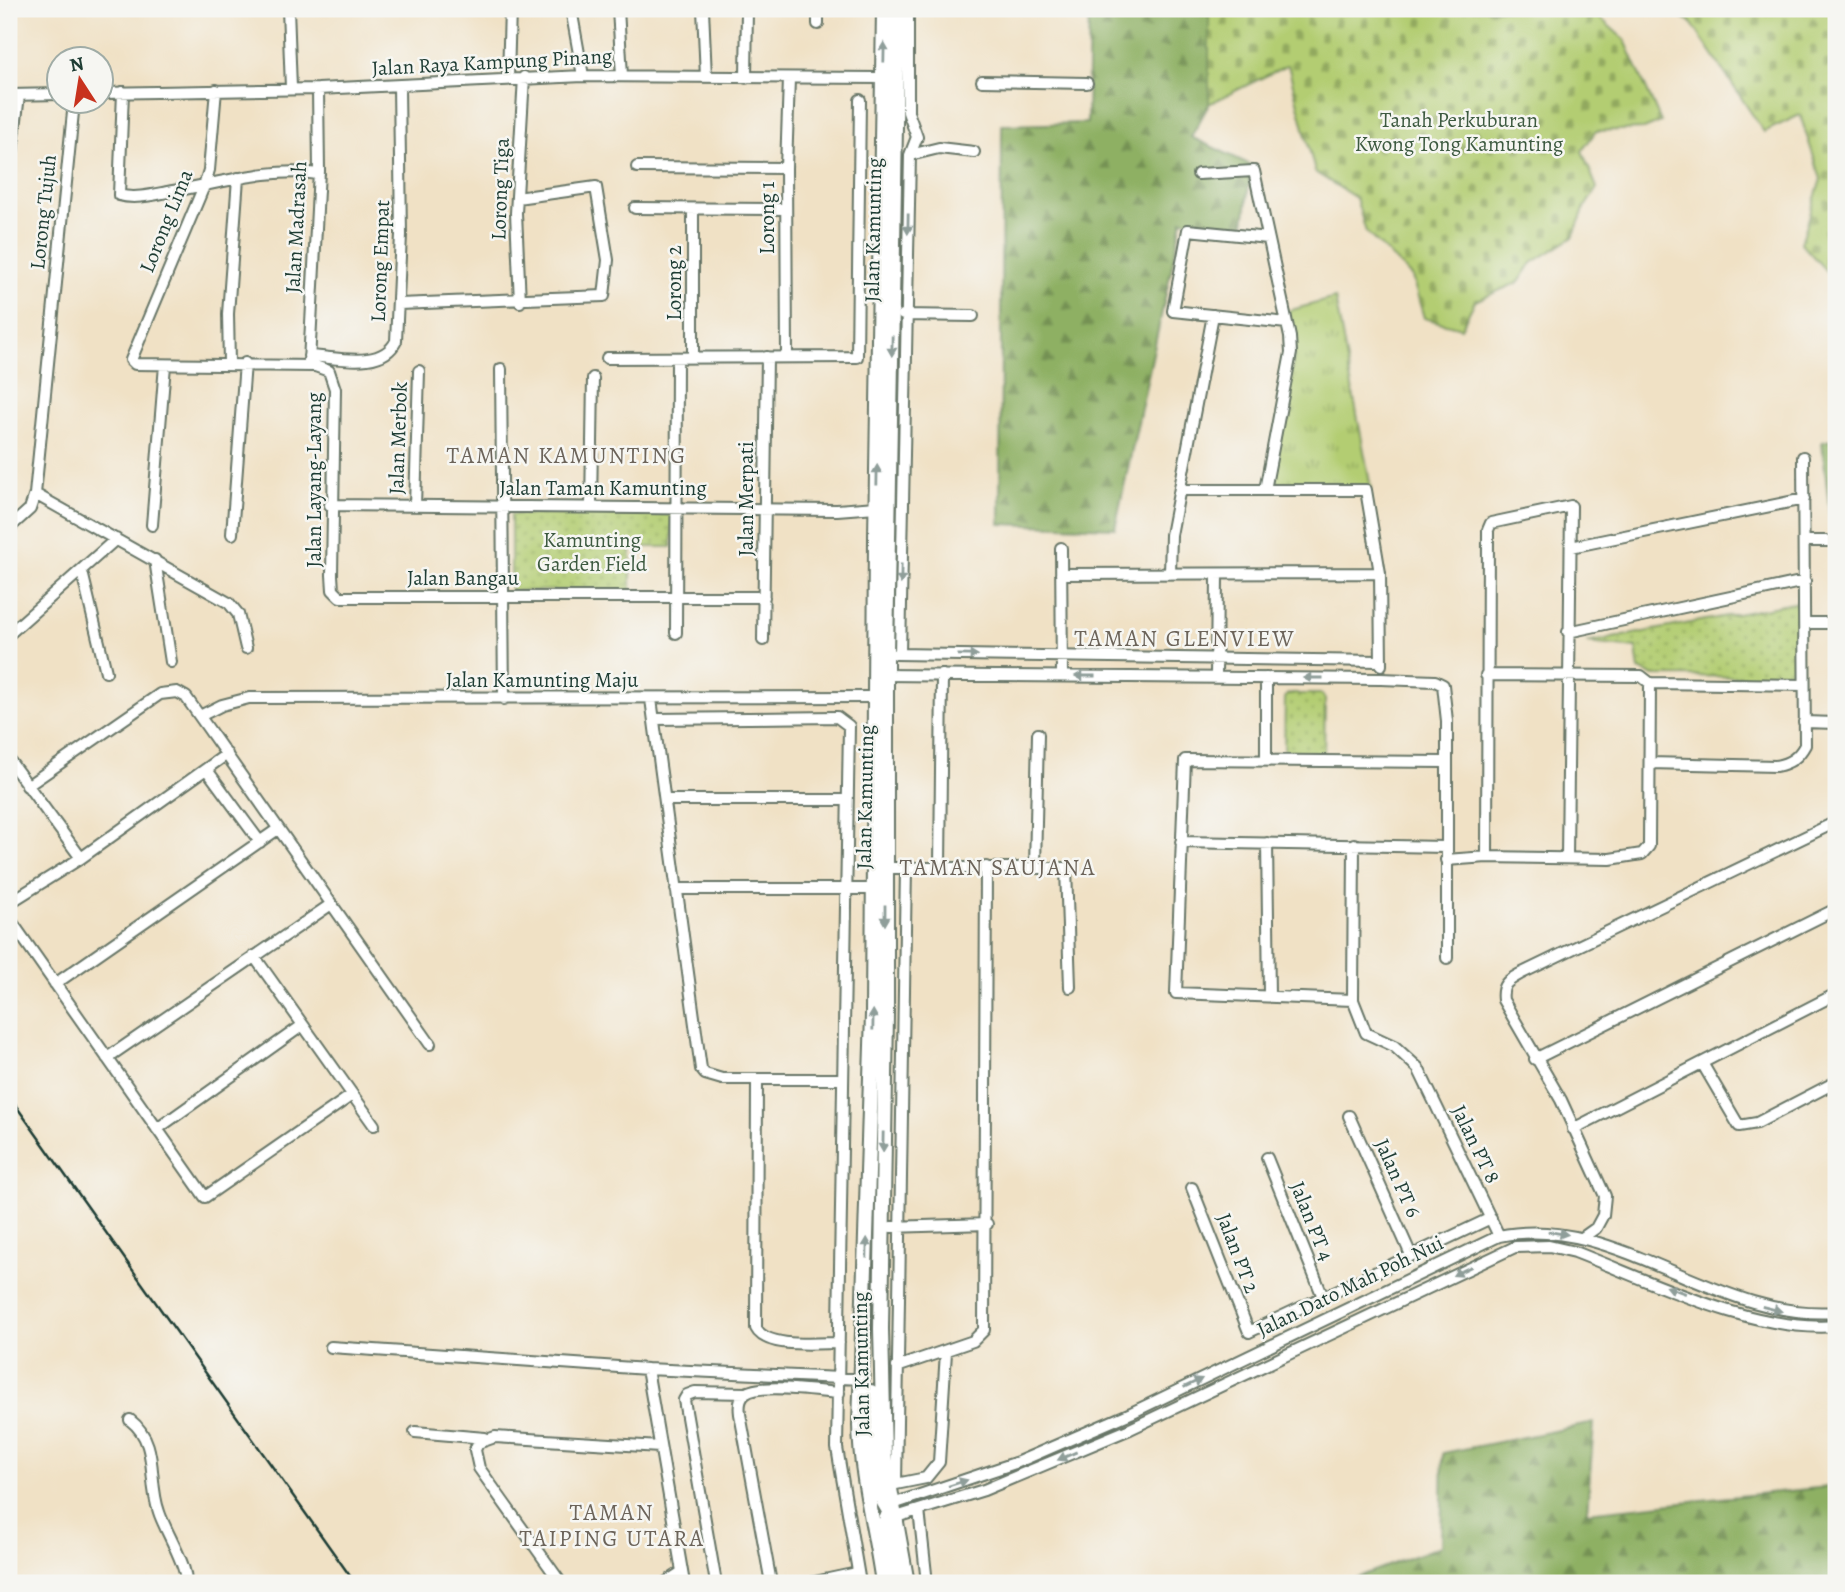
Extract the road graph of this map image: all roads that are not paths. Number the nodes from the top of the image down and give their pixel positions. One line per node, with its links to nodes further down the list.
1 (288, 9): 23 (street)
2 (510, 9): 16 (street)
3 (571, 9): 12 (street)
4 (618, 9): 13 (street)
5 (702, 9): 15 (street)
6 (747, 9): 17 (street)
7 (818, 9): 11 (street)
8 (884, 9): 18 (main road, Jalan Kamunting, one-way to 8)
9 (897, 9): 33 (main road, Jalan Kamunting)
10 (908, 9): 32 (street)
11 (818, 24)
12 (583, 76): 13 (street, Jalan Raya Kampung Pinang); 14 (street, Jalan Raya Kampung Pinang)
13 (622, 76): 15 (street, Jalan Raya Kampung Pinang)
14 (524, 77): 16 (street, Jalan Raya Kampung Pinang); 45 (street, Lorong Tiga)
15 (706, 77): 17 (street, Jalan Raya Kampung Pinang)
16 (508, 78): 22 (street, Jalan Raya Kampung Pinang)
17 (746, 78): 19 (street, Jalan Raya Kampung Pinang)
18 (883, 78): 19 (street, Jalan Raya Kampung Pinang); 43 (main road, Jalan Kamunting)
19 (789, 79): 37 (street, Lorong 1)
20 (982, 81): 21 (street)
21 (1087, 83)
22 (398, 86): 24 (street, Jalan Raya Kampung Pinang); 53 (street, Lorong Empat)
23 (291, 88): 24 (street, Jalan Raya Kampung Pinang); 25 (street, Jalan Raya Kampung Pinang)
24 (318, 89): 38 (street, Jalan Madrasah)
25 (216, 90): 27 (street, Jalan Raya Kampung Pinang); 44 (street, Lorong Lima)
26 (116, 92): 27 (street, Jalan Raya Kampung Pinang)
27 (123, 92): 44 (street)
28 (46, 94): 29 (street)
29 (14, 95): 40 (street)
30 (860, 100): 42 (street)
31 (73, 116): 73 (street, Lorong Tujuh)
32 (910, 117): 33 (street); 35 (street)
33 (895, 121): 54 (main road, Jalan Kamunting)
34 (974, 152): 35 (street)
35 (910, 155): 54 (street, one-way to 54)
36 (637, 167): 37 (street)
37 (786, 168): 48 (street, Lorong 1)
38 (319, 174): 41 (street); 63 (street, Jalan Madrasah)
39 (1198, 174): 49 (street)
40 (9, 177)
41 (238, 178): 44 (street); 64 (street)
42 (860, 180): 43 (street); 50 (street)
43 (883, 180): 51 (main road, Jalan Kamunting)
44 (204, 186): 66 (street, Lorong Lima)
45 (517, 198): 52 (street, Lorong Tiga); 52 (street)
46 (635, 208): 47 (street)
47 (693, 209): 48 (street); 62 (street, Lorong 2)
48 (786, 209): 59 (street, Lorong 1)
49 (1268, 238): 55 (street); 57 (street)
50 (858, 290): 51 (street); 59 (street)
51 (880, 292): 80 (main road, Jalan Kamunting, one-way to 51)
52 (520, 302): 53 (street)
53 (399, 304): 63 (street, Lorong Empat)
54 (900, 315): 56 (street); 108 (main road, Jalan Kamunting, one-way to 108)
55 (1213, 315): 57 (street); 71 (street)
56 (973, 316)
57 (1287, 323): 72 (street)
58 (767, 357): 59 (street); 62 (street); 79 (street, Jalan Merpati)
59 (787, 357)
60 (607, 358): 61 (street)
61 (677, 358): 62 (street); 78 (street)
62 (693, 358)
63 (309, 361): 65 (street); 75 (street, Jalan Layang-Layang)
64 (229, 363): 65 (street); 66 (street)
65 (245, 363): 84 (street)
66 (165, 365): 82 (street)
67 (501, 369): 77 (street)
68 (419, 371): 76 (street, Jalan Merbok)
69 (593, 378): 81 (street)
70 (1803, 457): 74 (street)
71 (1180, 490): 72 (street); 94 (street)
72 (1265, 490): 92 (street)
73 (35, 494): 83 (street); 85 (street)
74 (1804, 499): 86 (street); 88 (street)
75 (332, 505): 76 (street, Jalan Taman Kamunting); 97 (street, Jalan Layang-Layang)
76 (415, 506): 77 (street, Jalan Taman Kamunting)
77 (503, 507): 81 (street, Jalan Taman Kamunting); 100 (street)
78 (678, 507): 79 (street, Jalan Taman Kamunting); 81 (street, Jalan Taman Kamunting); 98 (street)
79 (764, 507): 80 (street, Jalan Taman Kamunting); 99 (street, Jalan Merpati)
80 (876, 507): 108 (main road, Jalan Kamunting)
81 (591, 508)
82 (152, 525)
83 (9, 528)
84 (232, 534)
85 (116, 539): 90 (street); 91 (street)
86 (1805, 541): 87 (street); 96 (street)
87 (1836, 541)
88 (1571, 547): 103 (street); 117 (street)
89 (1061, 548): 93 (street)
90 (155, 560): 107 (street); 112 (street)
91 (82, 572): 105 (street); 113 (street)
92 (1380, 573): 95 (street); 111 (street)
93 (1061, 574): 94 (street); 109 (street)
94 (1170, 574): 95 (street)
95 (1217, 575): 110 (street)
96 (1805, 581): 102 (street); 103 (street)
97 (333, 590): 100 (street, Jalan Bangau)
98 (677, 597): 99 (street, Jalan Bangau); 100 (street, Jalan Bangau); 104 (street)
99 (764, 597): 106 (street, Jalan Merpati)
100 (505, 598): 125 (street)
101 (1836, 622): 102 (street)
102 (1805, 623): 123 (street)
103 (1568, 632): 114 (street)
104 (676, 633)
105 (9, 634)
106 (763, 640)
107 (246, 648)
108 (887, 654): 109 (street, one-way to 109); 115 (main road, Jalan Kamunting)
109 (1062, 657): 110 (street); 118 (street)
110 (1217, 659): 111 (street); 119 (street)
111 (1381, 661): 121 (street)
112 (171, 663)
113 (106, 672)
114 (1568, 674): 117 (street); 122 (street); 150 (street)
115 (881, 675): 116 (street); 124 (main road, Jalan Kamunting)
116 (942, 675): 118 (street); 152 (street)
117 (1486, 675): 148 (street)
118 (1062, 676): 119 (street, one-way to 118)
119 (1216, 677): 120 (street)
120 (1266, 678): 121 (street, one-way to 120); 133 (street)
121 (1381, 679): 135 (street)
122 (1650, 683): 123 (street); 136 (street)
123 (1804, 685): 129 (street)
124 (881, 697): 126 (street, Jalan Kamunting Maju); 155 (main road, Jalan Kamunting); 159 (main road, Jalan Kamunting)
125 (504, 699): 126 (street, Jalan Kamunting Maju); 127 (street, Jalan Kamunting Maju)
126 (651, 699): 128 (street)
127 (201, 716): 132 (street); 138 (street)
128 (654, 719): 139 (street); 140 (street)
129 (1804, 722): 130 (street); 136 (street)
130 (1836, 723)
131 (1038, 734): 154 (street)
132 (227, 754): 137 (street); 142 (street)
133 (1266, 759): 135 (street); 144 (street)
134 (9, 760): 138 (street)
135 (1445, 762): 147 (street)
136 (1650, 763): 150 (street)
137 (206, 770): 143 (street); 149 (street)
138 (27, 786): 149 (street)
139 (666, 800): 140 (street); 157 (street)
140 (846, 800): 158 (street)
141 (1836, 822): 174 (street)
142 (278, 829): 143 (street); 161 (street)
143 (260, 842): 166 (street)
144 (1181, 842): 145 (street); 169 (street)
145 (1267, 843): 146 (street); 169 (street)
146 (1354, 844): 147 (street); 170 (street)
147 (1445, 847): 151 (street)
148 (1487, 856): 150 (street); 151 (street)
149 (82, 858): 160 (street)
150 (1567, 858)
151 (1446, 860): 165 (street)
152 (940, 867): 153 (street); 156 (street)
153 (986, 867): 154 (street); 187 (street)
154 (1035, 867): 167 (street)
155 (885, 868): 156 (street); 188 (main road, Jalan Kamunting, one-way to 188)
156 (906, 868): 189 (street)
157 (676, 888): 158 (street); 176 (street)
158 (845, 888): 159 (street); 177 (street)
159 (872, 889): 203 (main road, Jalan Kamunting, one-way to 159)
160 (9, 903)
161 (330, 905): 164 (street); 172 (street)
162 (1836, 909): 174 (street)
163 (9, 918): 166 (street)
164 (254, 956): 171 (street); 173 (street)
165 (1447, 958)
166 (55, 984): 173 (street)
167 (1070, 987)
168 (1836, 995): 175 (street)
169 (1269, 996): 170 (street)
170 (1353, 1000): 186 (street, Jalan PT 8)
171 (303, 1025): 179 (street); 182 (street)
172 (430, 1044)
173 (107, 1058): 182 (street)
174 (1535, 1059): 183 (street)
175 (1702, 1063): 178 (street); 183 (street)
176 (757, 1079): 177 (street); 200 (street)
177 (843, 1079): 200 (street)
178 (1836, 1082)
179 (352, 1095): 181 (street); 182 (street)
180 (1349, 1116): 196 (street, Jalan PT 6)
181 (374, 1125)
182 (157, 1129)
183 (1573, 1129): 190 (street)
184 (1267, 1158): 197 (street, Jalan PT 4)
185 (1192, 1188): 197 (street, Jalan PT 2)
186 (1491, 1218): 192 (street, Jalan PT 8); 196 (street)
187 (987, 1224): 189 (street); 202 (street)
188 (881, 1227): 189 (street); 217 (main road, Jalan Kamunting)
189 (898, 1227): 204 (street)
190 (1596, 1228): 193 (street); 194 (street)
191 (1512, 1233): 192 (street, Jalan Dato Mah Poh Nui); 193 (street, Jalan Dato Mah Poh Nui, one-way to 193); 195 (street)
192 (1499, 1236): 217 (street, Jalan Dato Mah Poh Nui, one-way to 192)
193 (1582, 1238): 194 (street, Jalan Dato Mah Poh Nui)
194 (1598, 1243): 198 (street, Jalan Dato Mah Poh Nui, one-way to 198)
195 (1515, 1247): 199 (street, Jalan Dato Mah Poh Nui, one-way to 195); 216 (street, Jalan Dato Mah Poh Nui, one-way to 216)
196 (1411, 1255): 197 (street)
197 (1323, 1297)
198 (1836, 1312)
199 (1836, 1326)
200 (839, 1343): 207 (street)
201 (331, 1347): 205 (street)
202 (946, 1352): 204 (street); 204 (street)
203 (864, 1356): 208 (main road, Jalan Kamunting); 217 (main road)
204 (897, 1367)
205 (648, 1369): 206 (street); 215 (street)
206 (734, 1374): 207 (street); 209 (street)
207 (839, 1378): 208 (street); 211 (street)
208 (862, 1379): 226 (main road, Jalan Kamunting)
209 (729, 1392): 210 (street); 223 (street)
210 (746, 1393): 211 (street); 224 (street)
211 (838, 1393): 219 (street)
212 (130, 1420): 220 (street)
213 (415, 1432): 214 (street)
214 (485, 1438): 215 (street); 221 (street)
215 (660, 1447): 218 (street)
216 (919, 1510): 217 (street, Jalan Dato Mah Poh Nui); 229 (street)
217 (893, 1511): 227 (main road); 228 (main road, Jalan Kamunting)
218 (683, 1578): 222 (street)
219 (859, 1578): 225 (street)
220 (185, 1583)
221 (561, 1583)
222 (665, 1583)
223 (716, 1583)
224 (771, 1583)
225 (810, 1583)
226 (883, 1583)
227 (894, 1583)
228 (907, 1583)
229 (927, 1583)

